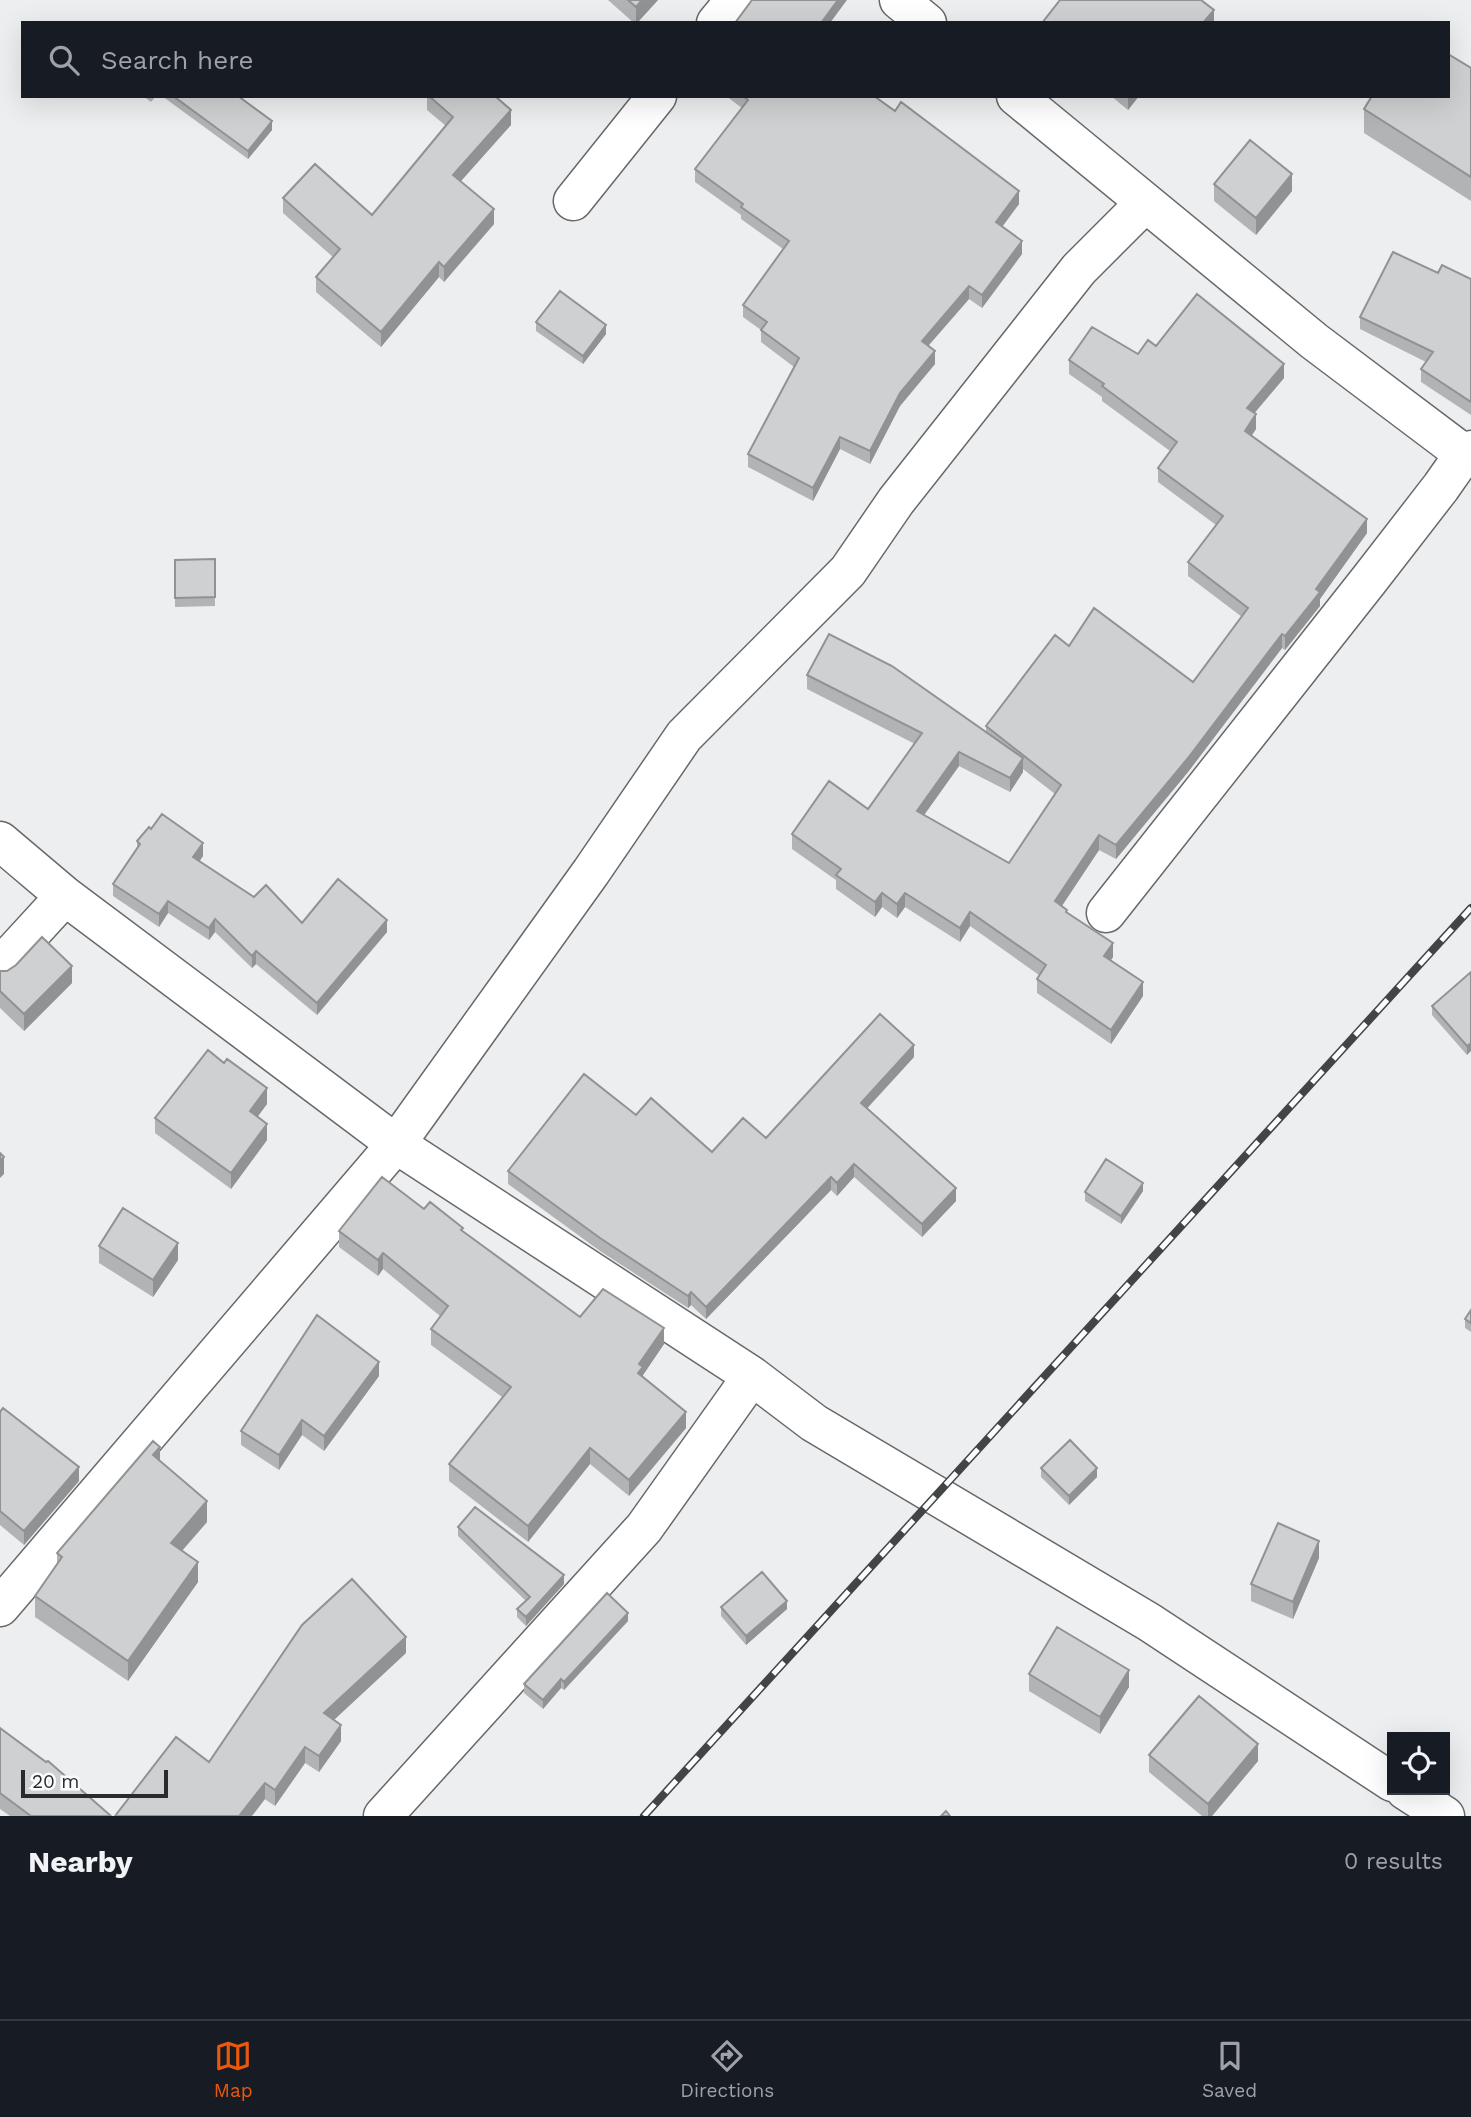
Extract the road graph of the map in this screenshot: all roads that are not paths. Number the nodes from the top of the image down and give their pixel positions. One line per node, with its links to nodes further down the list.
1 (734, 0): 3 (street)
2 (899, 0): 4 (street)
3 (718, 21)
4 (925, 21)
5 (655, 98): 7 (street)
6 (1018, 98): 8 (street)
7 (573, 201)
8 (1145, 202): 9 (street); 14 (street)
9 (1467, 452): 12 (street)
10 (0, 841): 11 (street)
11 (65, 896): 13 (street); 14 (street)
12 (1106, 913)
13 (0, 967)
14 (396, 1144): 15 (street); 16 (street)
15 (752, 1376): 17 (street); 19 (street)
16 (0, 1607)
17 (1387, 1779)
18 (1413, 1795): 20 (street)
19 (383, 1816)
20 (1445, 1816)

